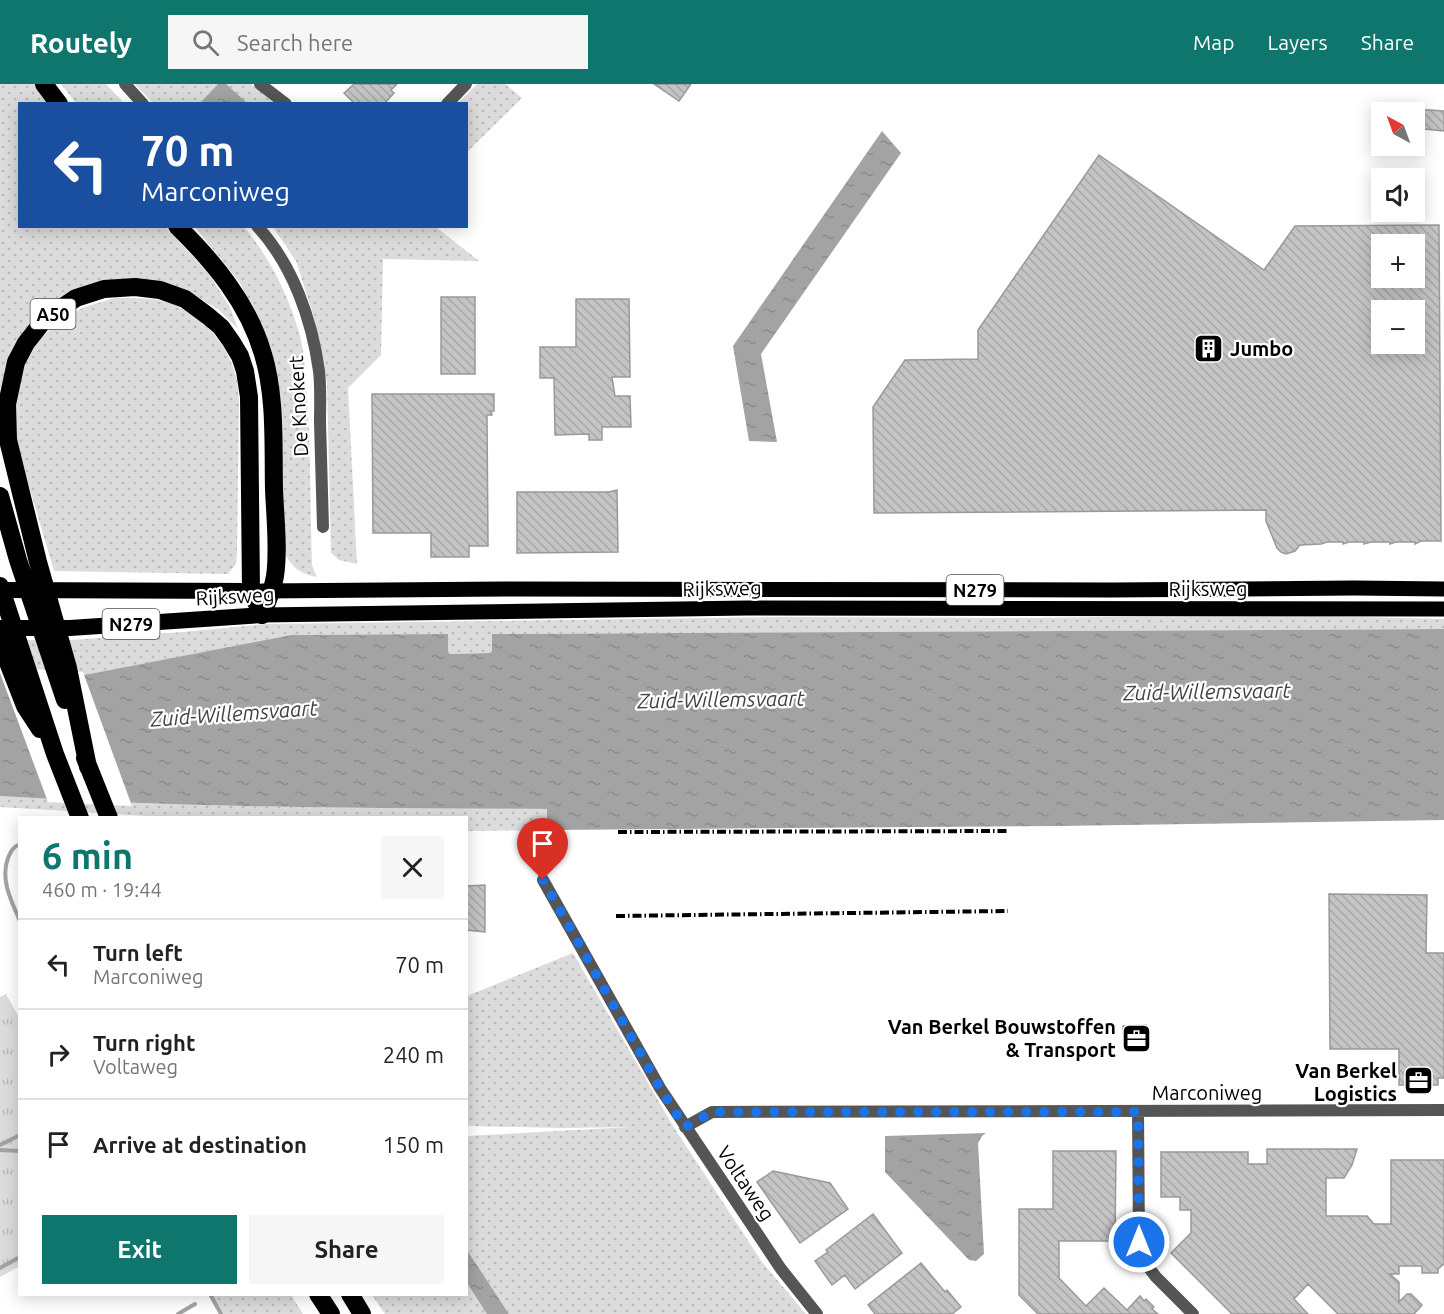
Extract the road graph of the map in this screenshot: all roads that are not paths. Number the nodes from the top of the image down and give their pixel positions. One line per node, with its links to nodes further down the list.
1 (44, 84): 5 (highway)
2 (124, 84): 6 (street)
3 (260, 84): 7 (street)
4 (466, 84): 8 (street)
5 (58, 102)
6 (141, 102)
7 (283, 102)
8 (449, 102)
9 (179, 228): 16 (highway)
10 (259, 228): 12 (street, De Knokert)
11 (0, 496): 22 (highway, A50)
12 (322, 527)
13 (0, 588): 15 (highway, Rijksweg / N279); 21 (highway)
14 (1444, 589): 16 (main road, Rijksweg / N279)
15 (251, 591): 16 (main road, Rijksweg / N279); 18 (highway, A50); 22 (highway, A50)
16 (272, 591): 18 (highway)
17 (1444, 609): 18 (main road, Rijksweg / N279)
18 (262, 615): 19 (highway, Rijksweg / N279)
19 (0, 628)
20 (0, 642): 21 (highway)
21 (55, 754): 23 (highway)
22 (88, 767): 24 (highway, A50)
23 (79, 816)
24 (108, 816)
25 (543, 880): 28 (street, Voltaweg)
26 (1444, 1110): 27 (street, Marconiweg)
27 (1138, 1112): 28 (street, Marconiweg); 34 (street)
28 (685, 1127): 33 (street, Voltaweg)
29 (319, 1296): 31 (highway)
30 (351, 1296): 32 (highway)
31 (331, 1314)
32 (362, 1314)
33 (817, 1314)
34 (1193, 1314)

